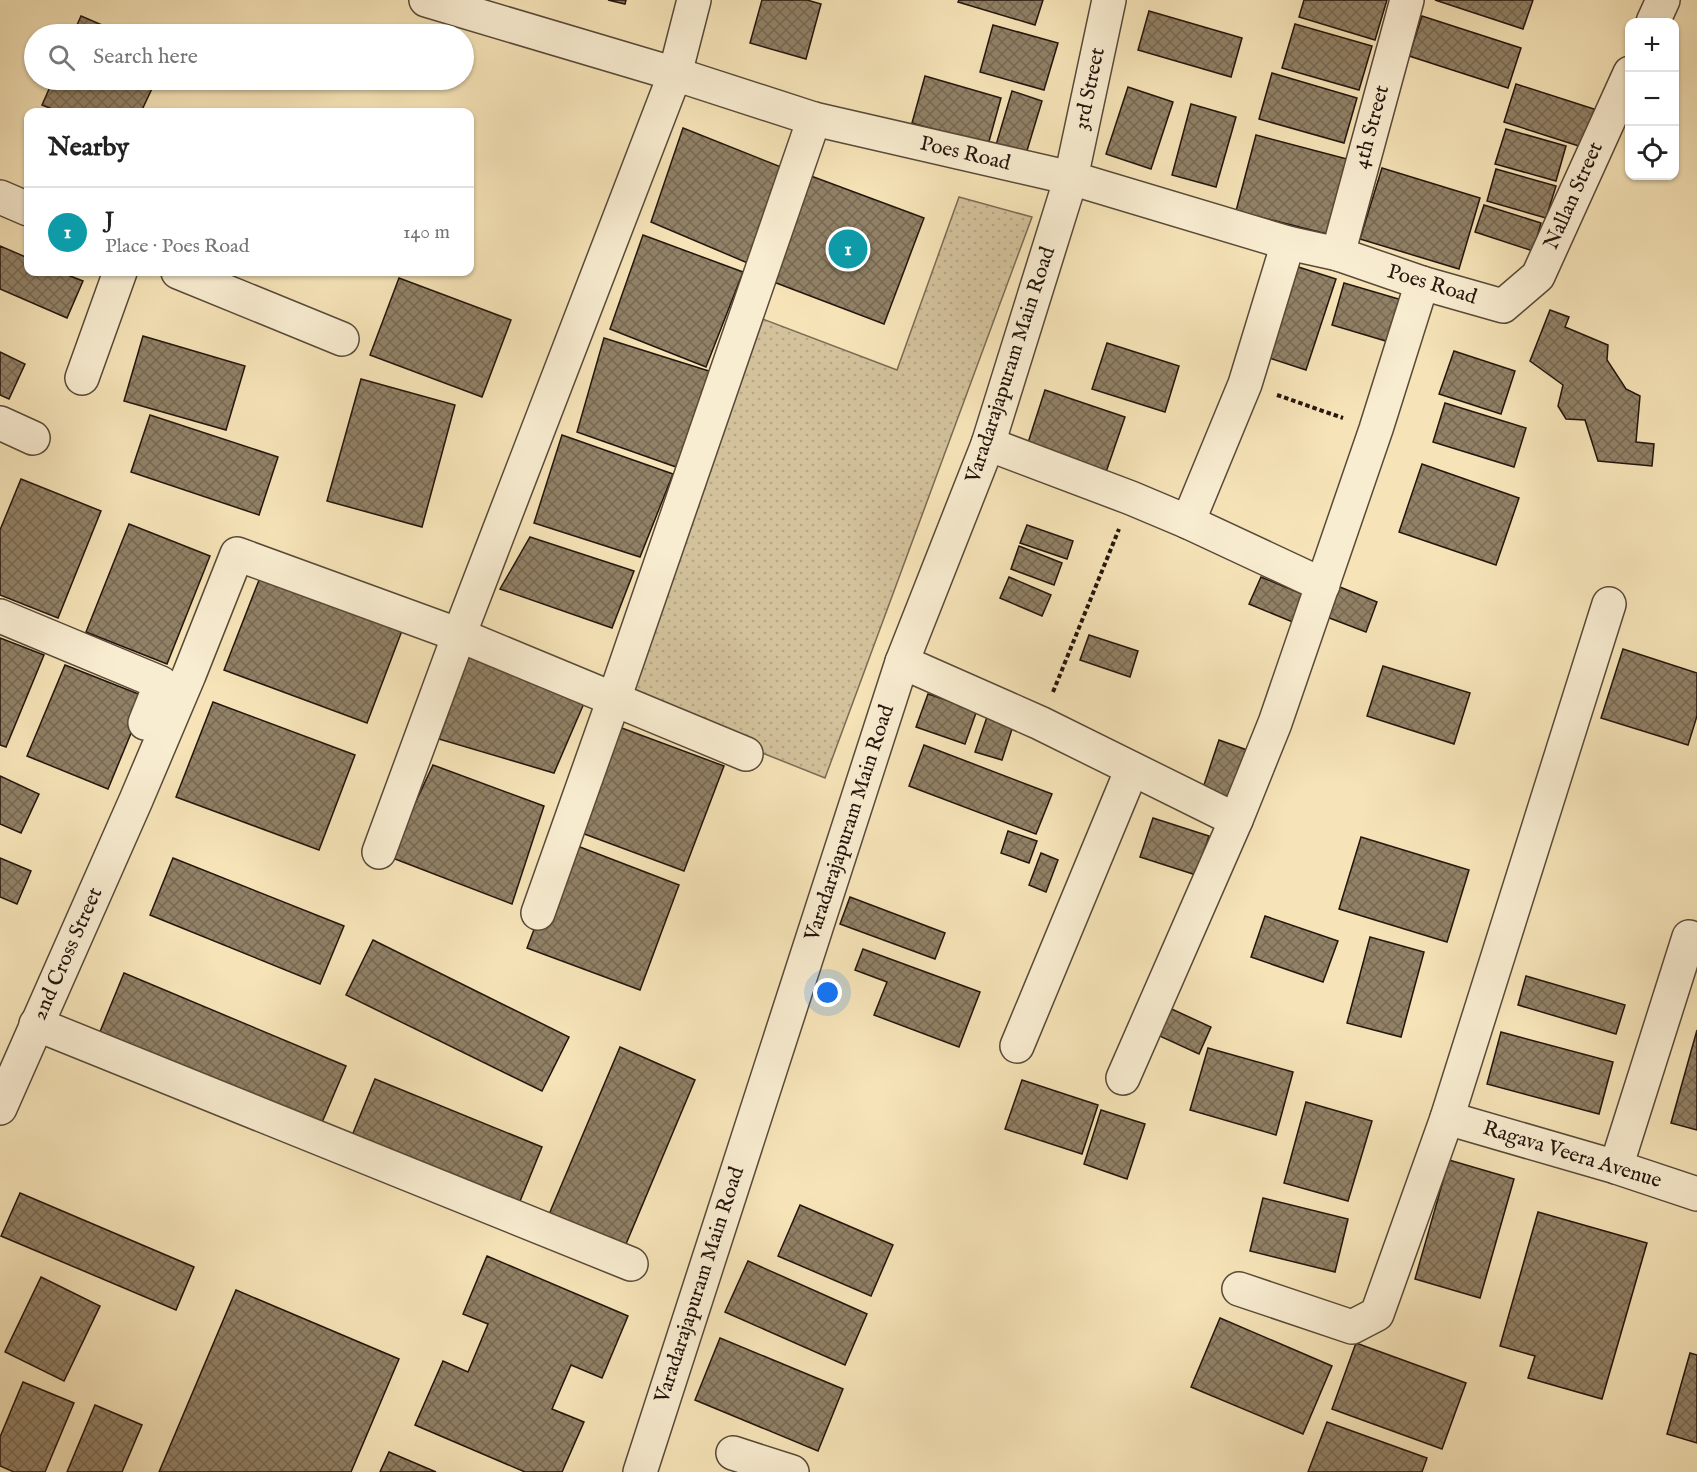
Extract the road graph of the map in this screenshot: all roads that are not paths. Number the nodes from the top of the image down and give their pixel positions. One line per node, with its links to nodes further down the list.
1 (426, 0): 7 (street, Poes Road)
2 (694, 0): 7 (street)
3 (1109, 0): 10 (street, 3rd Street)
4 (1407, 0): 14 (street, 4th Street)
5 (1663, 0): 6 (street)
6 (1655, 18)
7 (675, 74): 9 (street, Poes Road); 28 (street)
8 (1625, 83): 18 (street, Nallan Street)
9 (814, 119): 10 (street, Poes Road); 30 (street)
10 (1071, 178): 13 (street, Poes Road); 23 (street, Varadarajapuram Main Road)
11 (0, 198): 12 (street)
12 (24, 207)
13 (1288, 243): 14 (street, Poes Road); 24 (street)
14 (1338, 255): 17 (street, Poes Road)
15 (119, 276): 20 (street)
16 (188, 276): 19 (street)
17 (1422, 283): 18 (street, Poes Road); 25 (street)
18 (1503, 306)
19 (342, 339)
20 (82, 378)
21 (0, 423): 22 (street)
22 (33, 438)
23 (988, 444): 24 (street); 29 (street, Varadarajapuram Main Road)
24 (1188, 522): 25 (street)
25 (1323, 585): 34 (street)
26 (1609, 604): 42 (street)
27 (0, 616): 33 (street)
28 (459, 635): 30 (street); 33 (street, 2nd Cross Street); 35 (street)
29 (902, 662): 32 (street); 48 (street, Varadarajapuram Main Road)
30 (614, 699): 31 (street); 36 (street)
31 (746, 754)
32 (1132, 769): 34 (street); 39 (street)
33 (136, 800): 38 (street, 2nd Cross Street)
34 (1236, 820): 40 (street)
35 (379, 852)
36 (538, 913)
37 (1689, 937): 43 (street)
38 (36, 1024): 41 (street, 2nd Cross Street); 45 (street)
39 (1017, 1046)
40 (1123, 1078)
41 (0, 1108)
42 (1447, 1118): 43 (street, Ragava Veera Avenue); 46 (street)
43 (1616, 1167): 44 (street, Ragava Veera Avenue)
44 (1697, 1194)
45 (631, 1264)
46 (1239, 1289)
47 (733, 1453): 49 (street)
48 (640, 1472)
49 (792, 1472)

